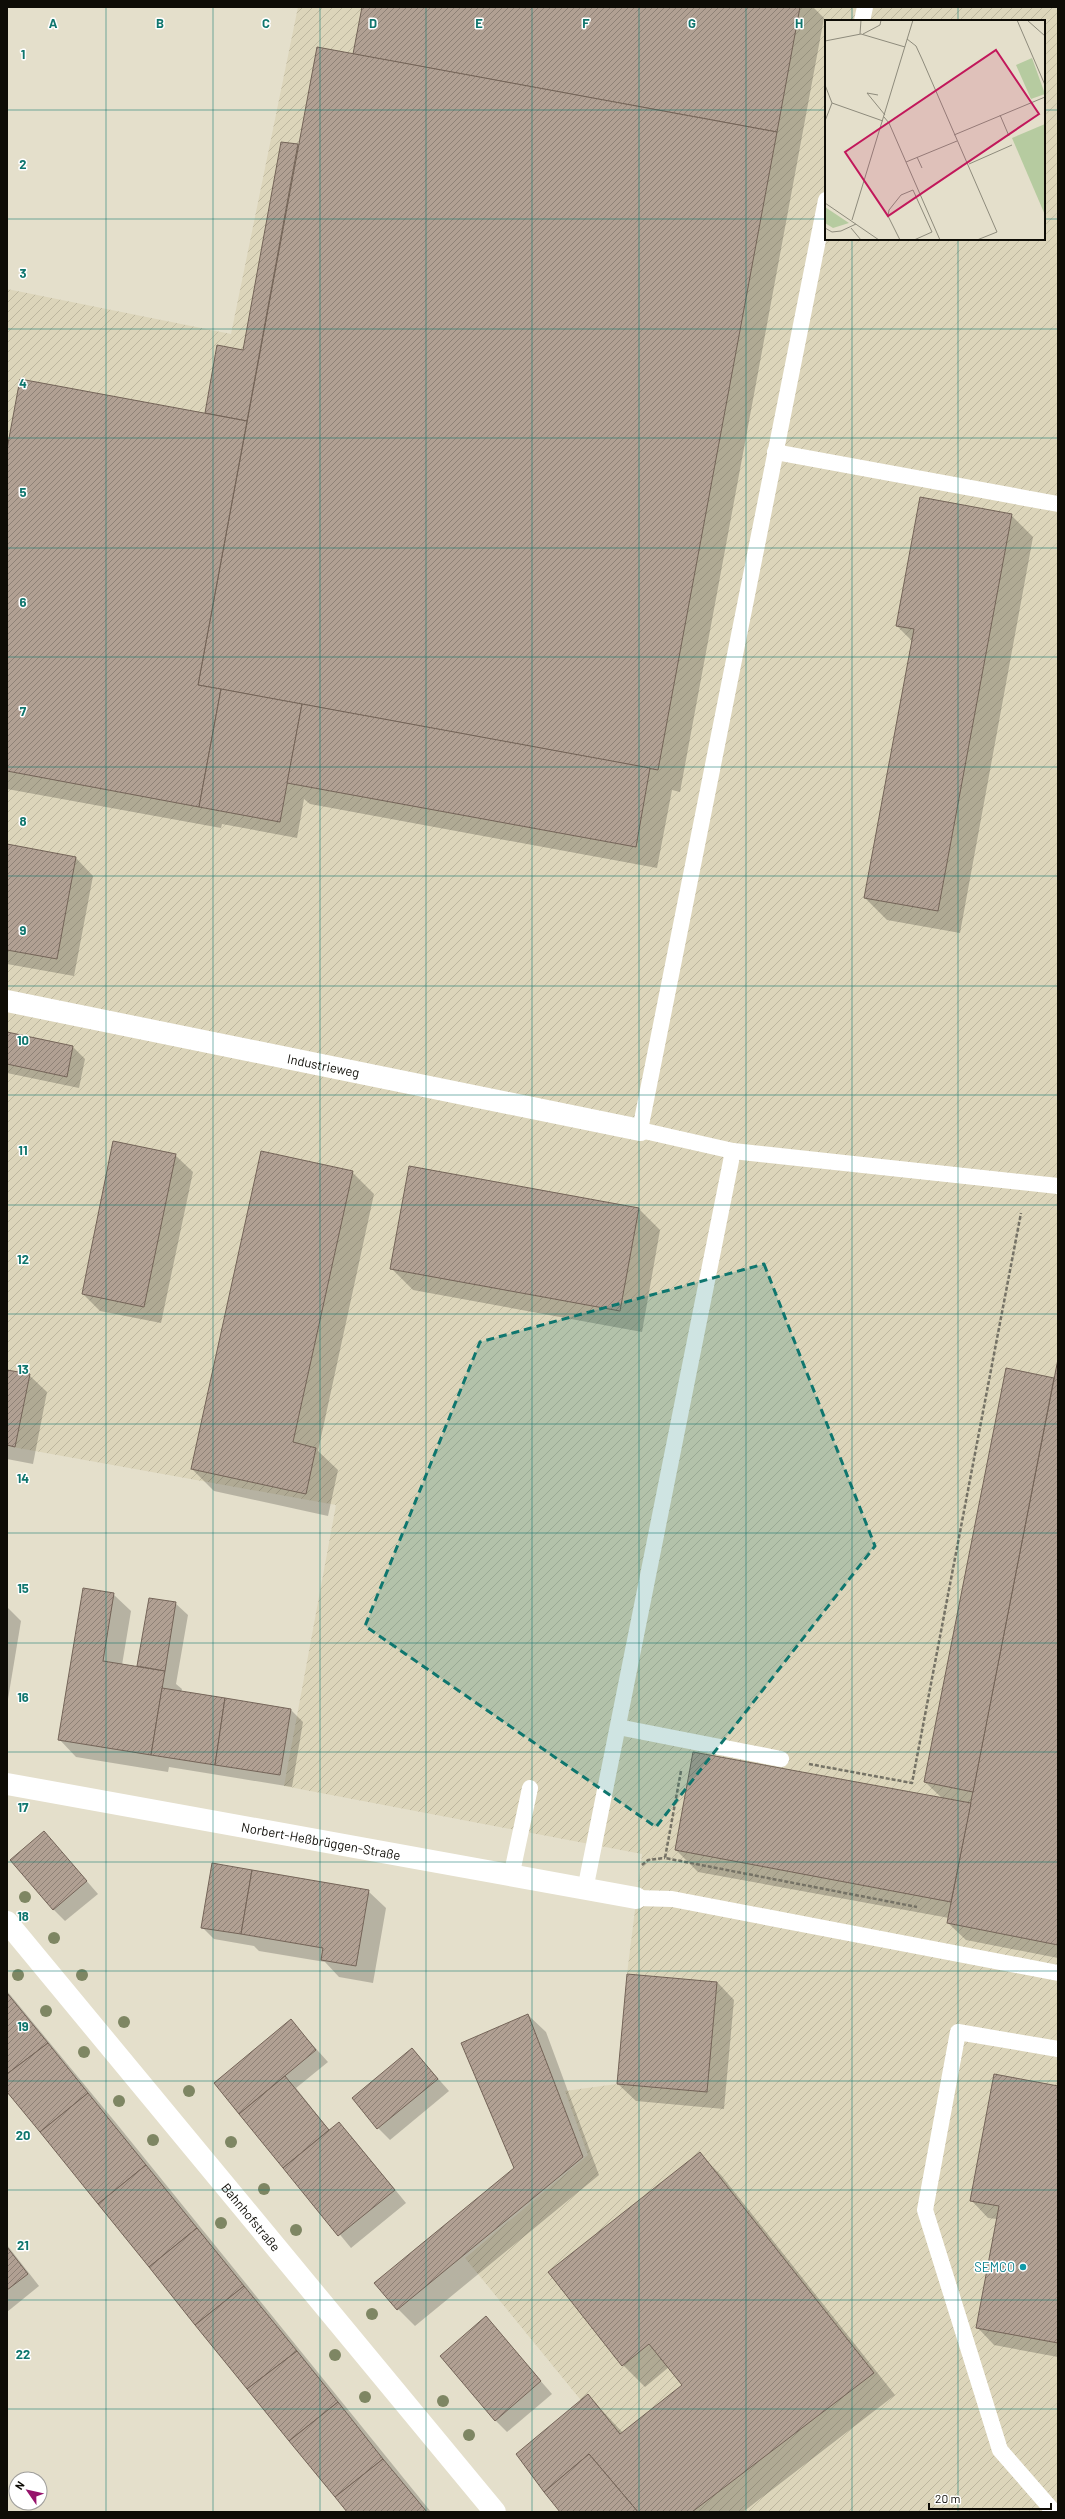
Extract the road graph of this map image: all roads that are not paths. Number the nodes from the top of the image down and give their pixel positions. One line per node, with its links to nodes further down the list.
1 (865, 7): 2 (lane)
2 (862, 20)
3 (825, 205): 4 (lane)
4 (775, 452): 5 (lane); 7 (lane)
5 (1058, 504)
6 (7, 1001): 7 (street, Industrieweg)
7 (640, 1130): 8 (lane)
8 (733, 1151): 9 (lane); 10 (lane)
9 (1058, 1186)
10 (618, 1727): 11 (lane); 15 (lane)
11 (781, 1759)
12 (7, 1784): 14 (street, Norbert-Heßbrüggen-Straße)
13 (530, 1788): 14 (lane)
14 (511, 1877): 15 (street, Norbert-Heßbrüggen-Straße)
15 (585, 1890): 16 (street, Norbert-Heßbrüggen-Straße)
16 (636, 1898): 18 (lane)
17 (7, 1922): 20 (street, Bahnhofstraße)
18 (1058, 1973)
19 (1058, 2050): 21 (lane)
20 (495, 2512)
21 (1054, 2512)

